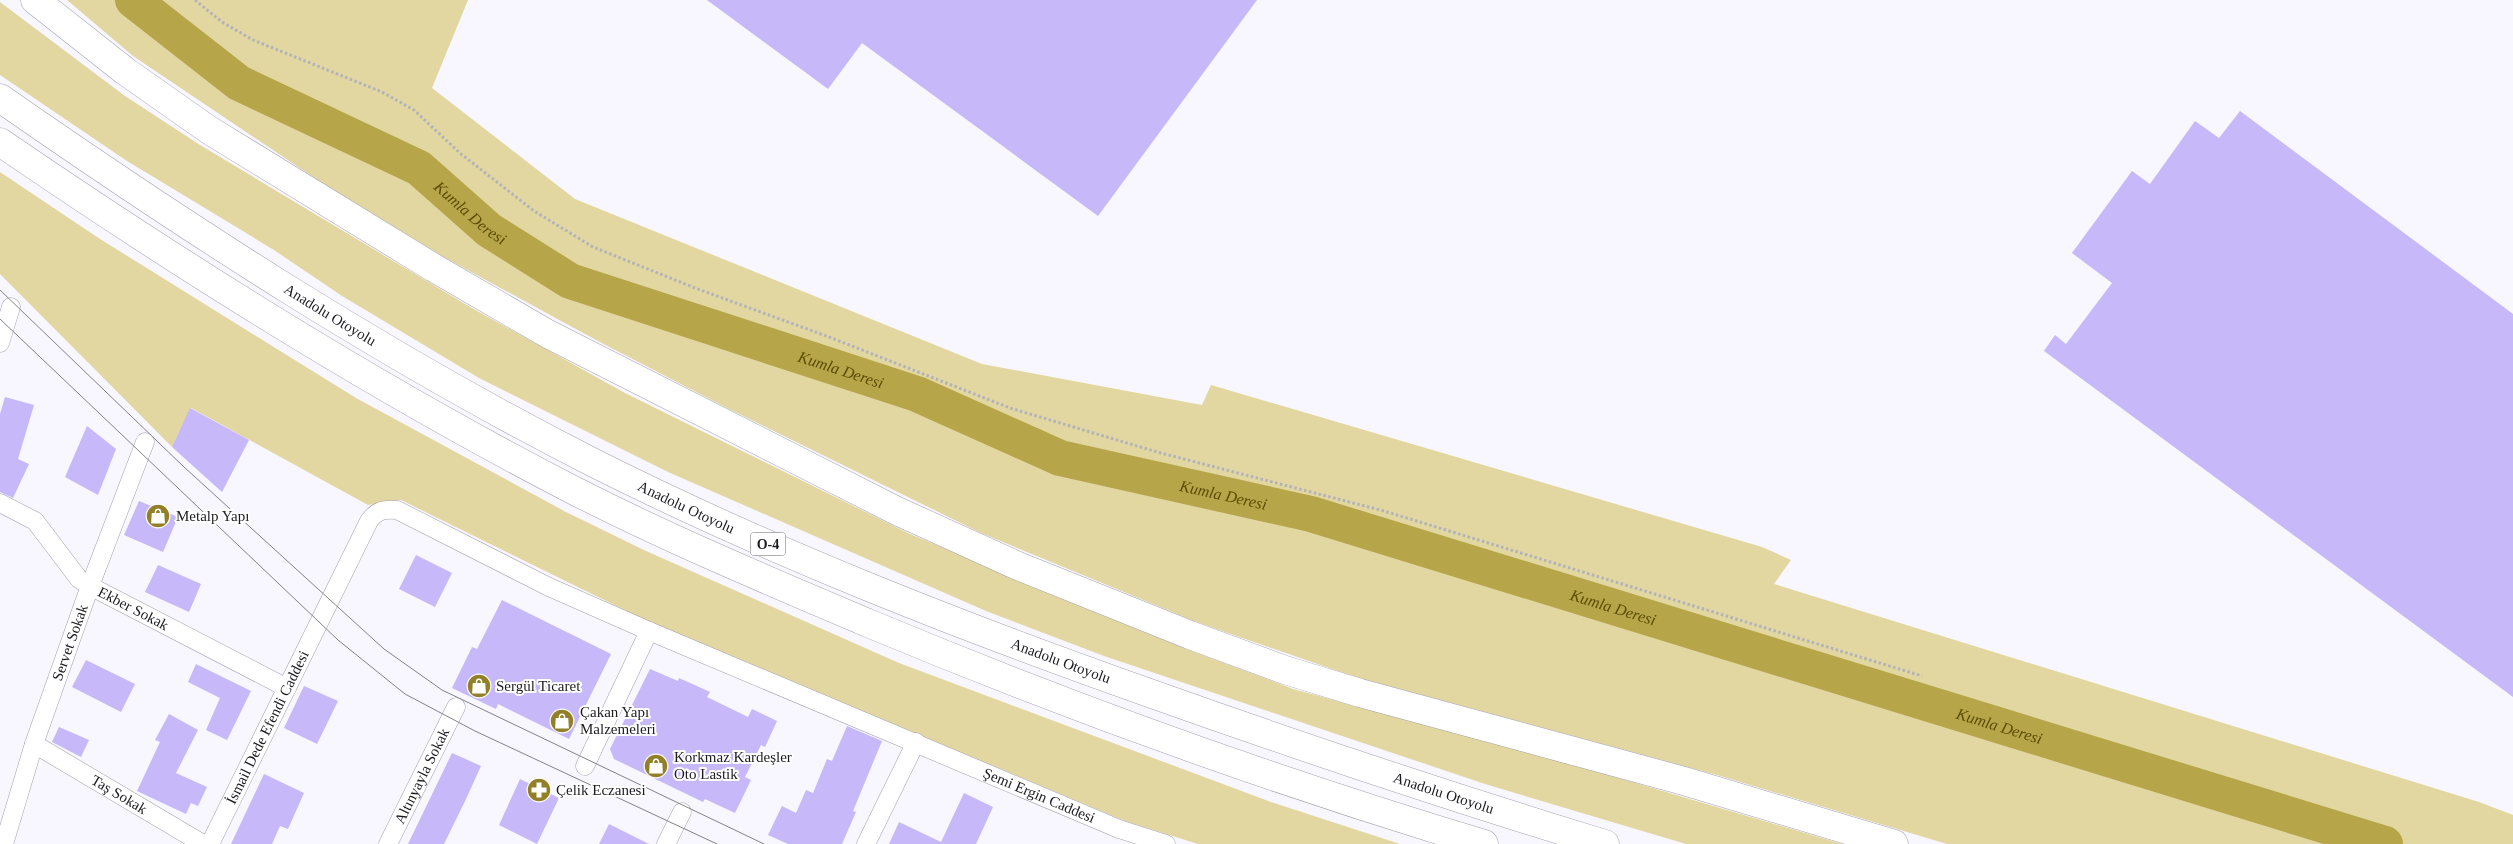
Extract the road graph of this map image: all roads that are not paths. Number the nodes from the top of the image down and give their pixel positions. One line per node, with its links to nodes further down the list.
1 (35, 0): 26 (main road)
2 (0, 98): 25 (main road, Anadolu Otoyolu / O-4)
3 (0, 142): 24 (main road, O-4)
4 (10, 307): 5 (street)
5 (1, 334)
6 (145, 442): 8 (street, Servet Sokak)
7 (0, 503): 8 (street, Ekber Sokak)
8 (90, 586): 10 (street, Ekber Sokak); 13 (street, Servet Sokak)
9 (649, 631): 10 (street, İsmail Dede Efendi Caddesi); 12 (street, Şemi Ergin Caddesi); 14 (street)
10 (287, 688): 19 (street, İsmail Dede Efendi Caddesi)
11 (456, 707): 20 (street, Altınyayla Sokak)
12 (916, 742): 16 (street, Şemi Ergin Caddesi); 22 (street)
13 (34, 744): 17 (street, Servet Sokak); 18 (street, Taş Sokak)
14 (585, 766)
15 (682, 812): 21 (street)
16 (1116, 836): 23 (street, Şemi Ergin Caddesi)
17 (3, 840)
18 (203, 844)
19 (210, 844)
20 (388, 844)
21 (666, 844)
22 (866, 844)
23 (1166, 844)
24 (1484, 844)
25 (1605, 844)
26 (1894, 844)

